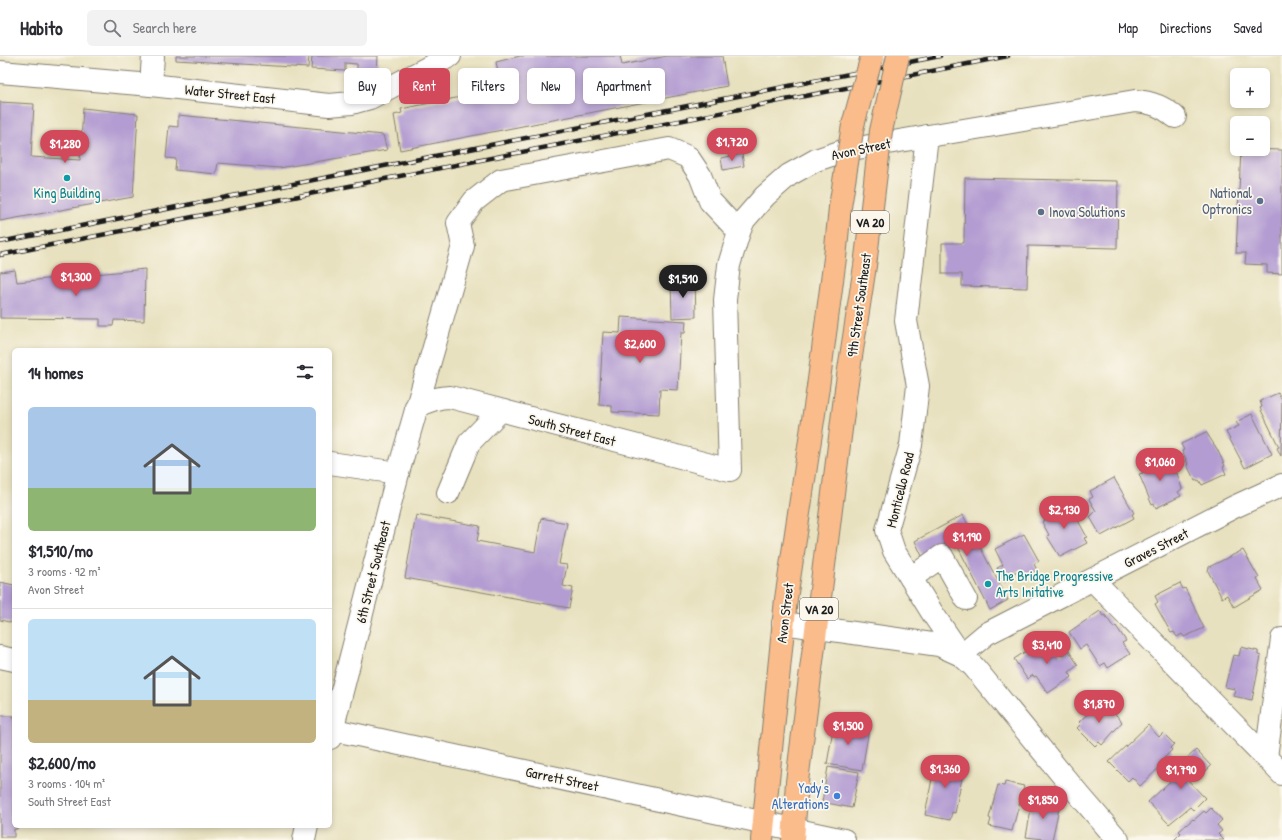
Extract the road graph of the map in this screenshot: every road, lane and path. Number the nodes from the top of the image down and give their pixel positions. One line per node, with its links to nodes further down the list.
1 (153, 56): 6 (street)
2 (450, 56): 6 (street, Water Street East)
3 (872, 56): 10 (main road, 9th Street Southeast / VA 20, bridge)
4 (898, 56): 22 (main road, 9th Street Southeast / VA 20, bridge)
5 (0, 72): 6 (street, Water Street East)
6 (151, 86)
7 (1175, 117): 8 (street, Avon Street)
8 (927, 136): 9 (street, Avon Street); 18 (street, Monticello Road)
9 (739, 232): 11 (street, 6th Street Southeast); 14 (street, Avon Street)
10 (818, 387): 21 (main road, Avon Street / VA 20)
11 (416, 407): 12 (street, South Street East); 15 (street, 6th Street Southeast)
12 (500, 410): 14 (street, South Street East); 17 (street)
13 (332, 463): 15 (street)
14 (730, 470)
15 (398, 474): 27 (street, 6th Street Southeast)
16 (1282, 485): 19 (street, Graves Street)
17 (448, 493)
18 (911, 578): 20 (street); 24 (street, Monticello Road)
19 (1094, 580): 24 (street, Graves Street); 29 (street)
20 (966, 599)
21 (783, 623): 22 (street); 32 (main road, Avon Street / VA 20)
22 (816, 627): 24 (street); 33 (main road, VA 20)
23 (1282, 638): 29 (street)
24 (961, 655): 36 (street, Monticello Road)
25 (0, 657): 26 (street)
26 (12, 660)
27 (332, 728)
28 (332, 732): 32 (street, Garrett Street)
29 (1266, 757): 30 (street)
30 (1282, 774)
31 (307, 828): 34 (street)
32 (763, 831): 33 (street, Garrett Street)
33 (793, 835): 35 (street, Garrett Street)
34 (304, 840)
35 (844, 840)
36 (1118, 840)

